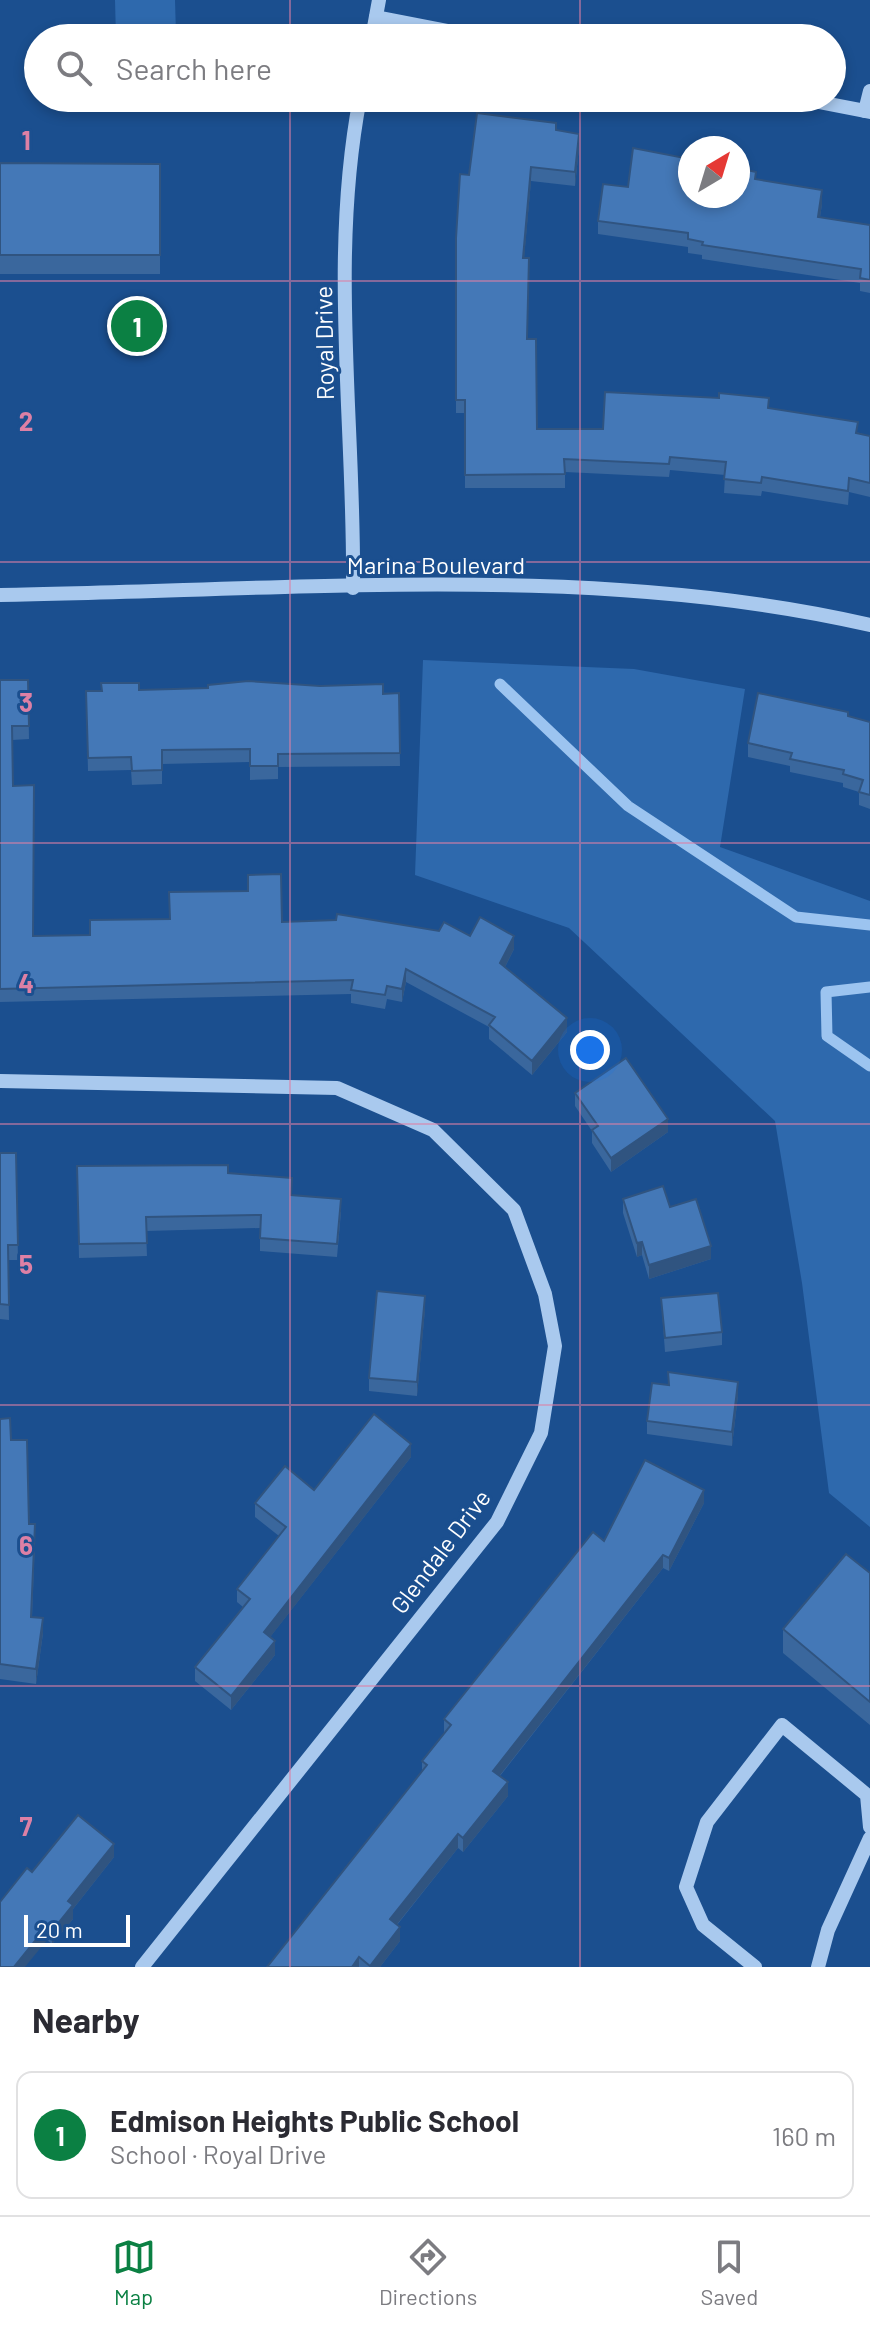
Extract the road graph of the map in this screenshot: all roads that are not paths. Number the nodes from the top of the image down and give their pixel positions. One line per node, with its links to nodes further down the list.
1 (379, 0): 2 (street)
2 (376, 17): 3 (street); 4 (street)
3 (375, 24)
4 (412, 24)
5 (870, 91): 7 (street)
6 (846, 107): 7 (street)
7 (868, 111)
8 (357, 112): 9 (street, Royal Drive)
9 (353, 588): 10 (street, Marina Boulevard); 11 (street, Marina Boulevard)
10 (0, 595)
11 (870, 625)
12 (0, 1081): 15 (street, Glendale Drive)
13 (870, 1827): 16 (street)
14 (870, 1838): 17 (street)
15 (142, 1967)
16 (755, 1967)
17 (818, 1967)

